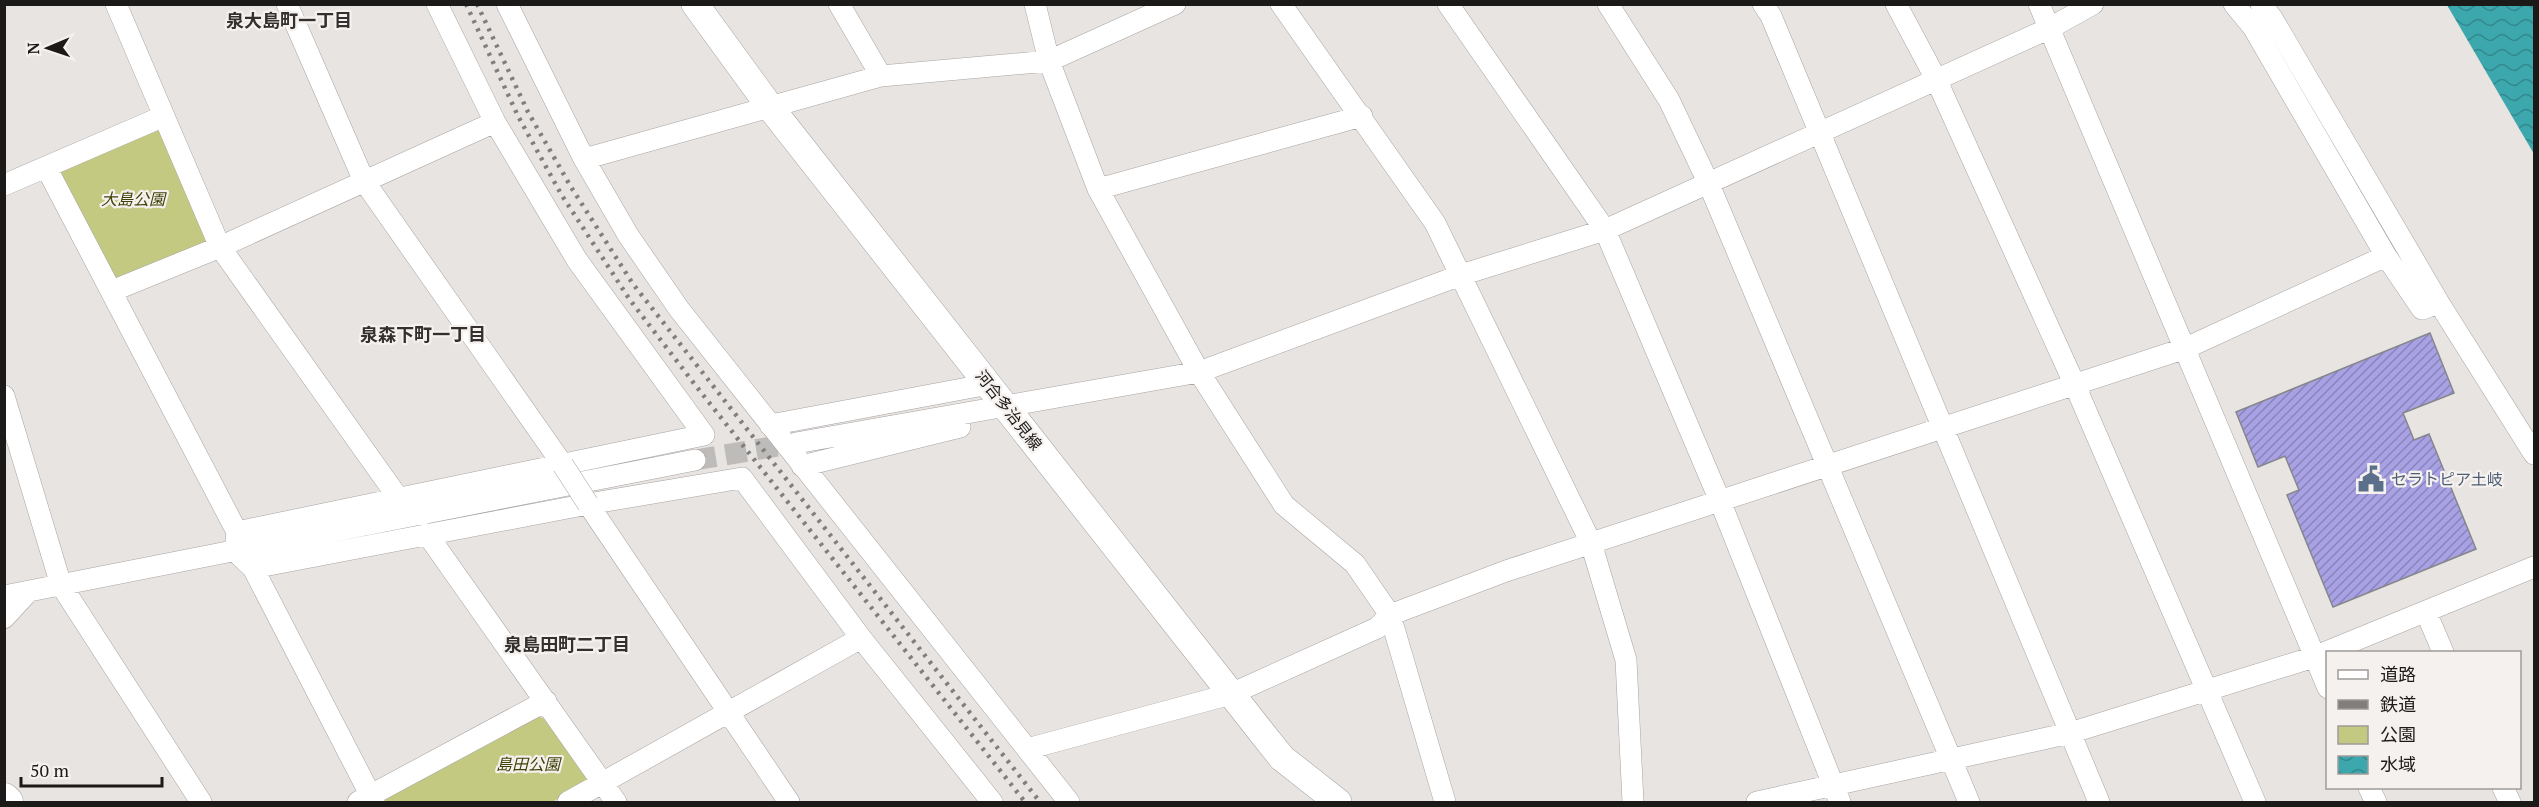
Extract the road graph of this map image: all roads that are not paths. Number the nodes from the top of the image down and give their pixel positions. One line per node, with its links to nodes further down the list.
1 (116, 4): 23 (street)
2 (287, 4): 29 (street)
3 (437, 4): 25 (street)
4 (507, 4): 27 (street)
5 (695, 4): 22 (main road, 河合多治見線)
6 (839, 4): 20 (street)
7 (1035, 4): 19 (street)
8 (1175, 4): 19 (street)
9 (1281, 4): 24 (street)
10 (1448, 4): 33 (street)
11 (1608, 4): 30 (street)
12 (1763, 4): 26 (street)
13 (1896, 4): 21 (street)
14 (2039, 4): 18 (street)
15 (2093, 4): 18 (street)
16 (2234, 4): 35 (street)
17 (2261, 4): 38 (street)
18 (2049, 28): 21 (street); 39 (street)
19 (1049, 61): 20 (street); 32 (street)
20 (881, 76): 22 (street)
21 (1936, 79): 26 (street); 41 (street)
22 (770, 108): 27 (street); 42 (main road, 河合多治見線)
23 (164, 116): 28 (street); 34 (street)
24 (1362, 116): 32 (street); 36 (street)
25 (495, 122): 29 (street); 50 (street)
26 (1819, 131): 30 (street); 46 (street)
27 (584, 159): 45 (street)
28 (46, 167): 31 (street); 37 (street)
29 (364, 181): 34 (street); 50 (street)
30 (1708, 182): 33 (street); 52 (street)
31 (4, 185)
32 (1098, 189): 40 (street)
33 (1605, 230): 36 (street); 54 (street)
34 (220, 247): 37 (street); 53 (street)
35 (2386, 256): 38 (street); 39 (street)
36 (1461, 276): 40 (street); 58 (street)
37 (112, 291): 57 (street)
38 (2439, 303): 48 (street)
39 (2186, 348): 41 (street); 71 (street)
40 (1199, 372): 44 (street); 65 (street)
41 (2074, 383): 46 (street); 73 (street)
42 (989, 384): 44 (main road, 河合多治見線); 45 (street)
43 (4, 396): 61 (street)
44 (1009, 410): 47 (street); 51 (street); 74 (main road, 河合多治見線)
45 (770, 425): 51 (street)
46 (1943, 426): 52 (street); 77 (street)
47 (796, 443)
48 (2535, 454)
49 (695, 460): 57 (street)
50 (563, 465): 53 (street); 55 (street, bridge)
51 (802, 466): 78 (street)
52 (1828, 466): 54 (street); 79 (street)
53 (399, 499): 57 (street)
54 (1720, 501): 58 (street); 81 (street)
55 (588, 504): 56 (street); 67 (street); 76 (street)
56 (428, 534): 60 (street); 75 (street)
57 (236, 542): 60 (street); 61 (street)
58 (1592, 543): 65 (street); 93 (street)
59 (2535, 567): 64 (street)
60 (253, 568): 83 (street)
61 (61, 585): 62 (street); 85 (street)
62 (28, 592): 63 (street); 66 (street)
63 (4, 596)
64 (2426, 612): 68 (street); 69 (street)
65 (1390, 615): 74 (street); 92 (street)
66 (4, 618)
67 (861, 638): 76 (street); 89 (street)
68 (2329, 651)
69 (2444, 651)
70 (2326, 652): 71 (street)
71 (2314, 657): 72 (street); 73 (street)
72 (2326, 684)
73 (2206, 692): 77 (street); 97 (street)
74 (1231, 694): 78 (street); 91 (main road, 河合多治見線)
75 (546, 701): 80 (street); 83 (street)
76 (728, 712): 80 (street); 88 (street)
77 (2070, 733): 79 (street); 96 (street)
78 (1027, 749): 90 (street)
79 (1952, 760): 81 (street); 95 (street)
80 (603, 784): 86 (street); 87 (street)
81 (1837, 794): 94 (street)
82 (4, 799): 84 (highway)
83 (367, 800)
84 (7, 802)
85 (201, 802)
86 (568, 802)
87 (616, 802)
88 (789, 802)
89 (992, 802)
90 (1069, 802)
91 (1338, 802)
92 (1445, 802)
93 (1633, 802)
94 (1757, 802)
95 (1969, 802)
96 (2099, 802)
97 (2255, 802)

